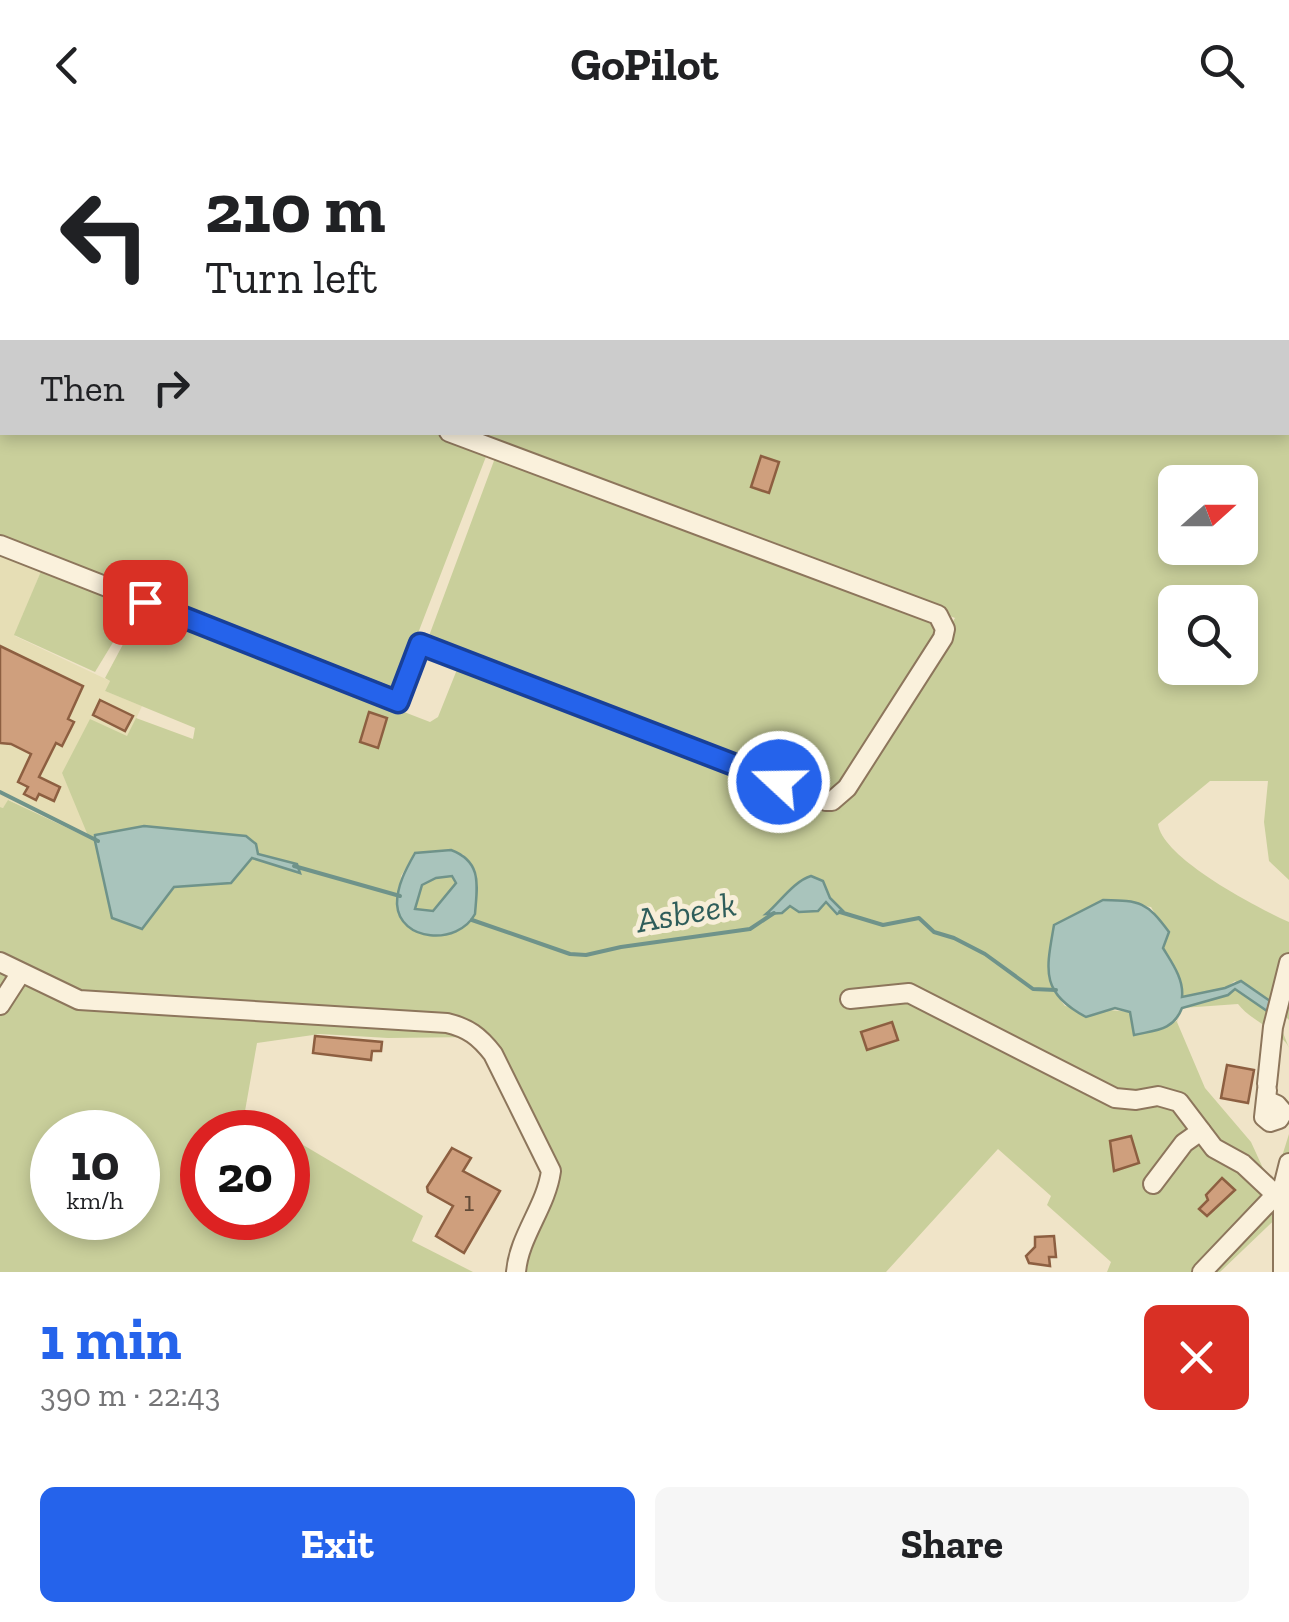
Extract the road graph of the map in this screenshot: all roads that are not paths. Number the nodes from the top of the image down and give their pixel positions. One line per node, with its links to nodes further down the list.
1 (456, 435): 2 (street)
2 (0, 544)
3 (0, 962): 5 (street)
4 (1289, 964): 8 (street)
5 (20, 974): 7 (street); 13 (street)
6 (850, 999): 9 (street)
7 (0, 1005)
8 (1266, 1091)
9 (1202, 1130): 11 (street); 12 (street)
10 (1289, 1163): 12 (street)
11 (1153, 1184)
12 (1279, 1191): 14 (street); 15 (street)
13 (516, 1272)
14 (1202, 1272)
15 (1283, 1272)

